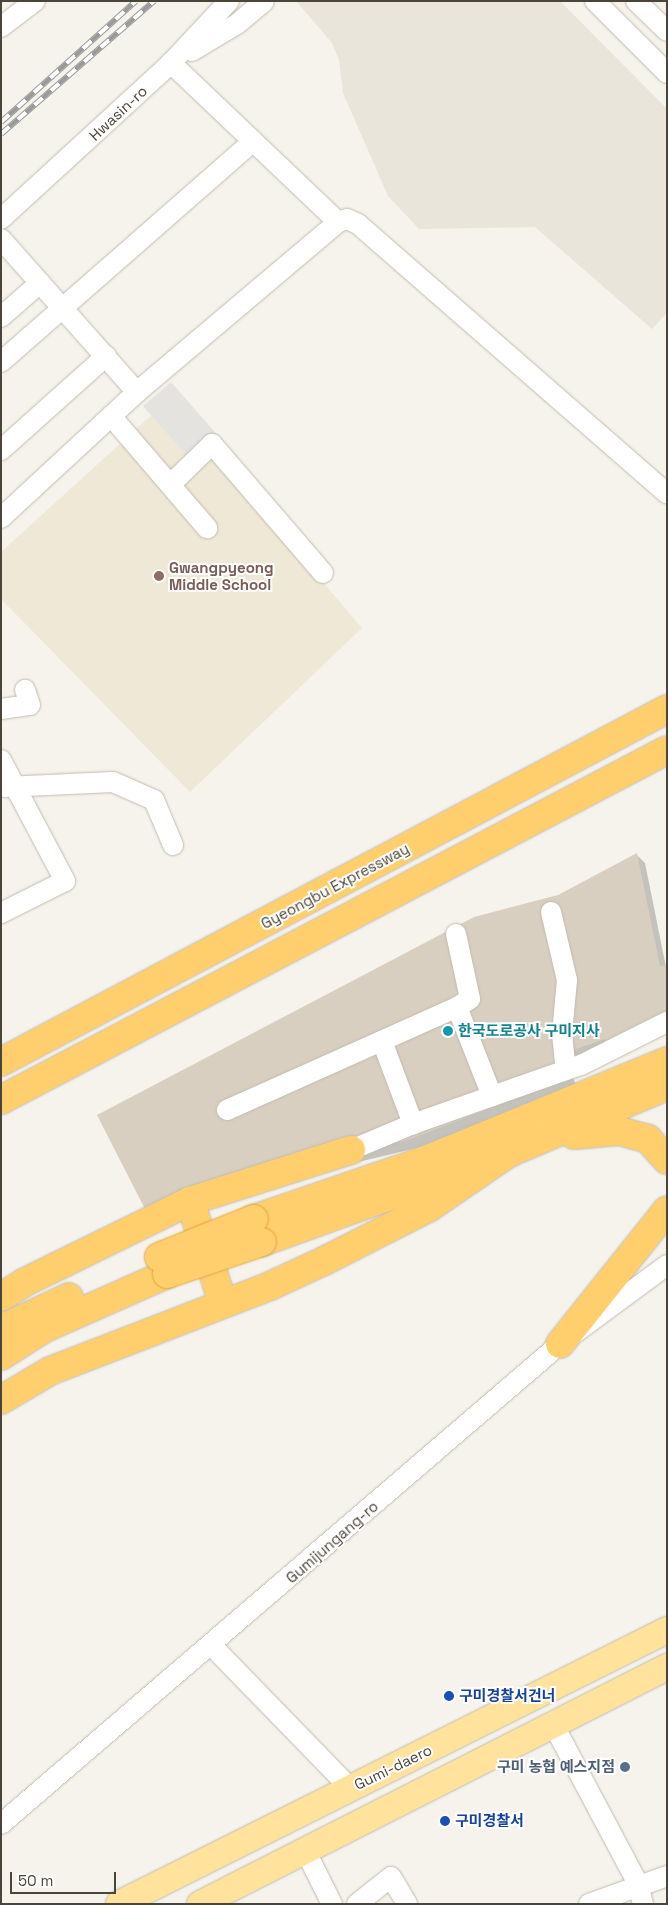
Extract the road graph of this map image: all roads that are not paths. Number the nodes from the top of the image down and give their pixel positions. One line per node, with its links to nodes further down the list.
1 (35, 1): 8 (street)
2 (229, 1): 10 (street, Hwasin-ro)
3 (256, 1): 7 (street)
4 (264, 1): 7 (street)
5 (595, 1): 11 (street)
6 (636, 1): 9 (street)
7 (237, 24): 10 (street)
8 (1, 27)
9 (667, 31)
10 (171, 63): 12 (street); 13 (street, Hwasin-ro)
11 (667, 73)
12 (251, 143): 14 (street); 17 (street)
13 (1, 219)
14 (338, 222): 21 (street); 25 (street)
15 (1, 239): 16 (street)
16 (40, 283): 17 (street); 18 (street)
17 (63, 308): 19 (street); 20 (street)
18 (1, 318)
19 (106, 356): 21 (street); 23 (street)
20 (1, 362)
21 (137, 392): 22 (street)
22 (111, 416): 24 (street); 26 (street)
23 (4, 443)
24 (172, 483): 27 (street); 28 (street)
25 (667, 494)
26 (1, 518)
27 (208, 528)
28 (323, 573)
29 (25, 690): 30 (street)
30 (1, 709)
31 (667, 709): 45 (highway, Gyeongbu Expressway)
32 (667, 750): 49 (highway)
33 (1, 760): 34 (street)
34 (6, 785): 35 (street); 37 (street)
35 (173, 846)
36 (551, 912): 46 (street)
37 (1, 913)
38 (456, 934): 39 (street)
39 (457, 1007): 42 (street); 48 (street)
40 (667, 1022): 43 (street)
41 (667, 1039): 43 (street)
42 (382, 1041): 50 (street); 51 (street)
43 (600, 1055): 46 (street)
44 (667, 1060): 58 (highway)
45 (1, 1062)
46 (574, 1067): 48 (street)
47 (667, 1086): 52 (highway)
48 (492, 1096): 51 (street)
49 (1, 1100)
50 (227, 1110)
51 (413, 1124): 53 (street)
52 (543, 1139): 54 (highway); 55 (highway)
53 (351, 1150): 56 (highway)
54 (509, 1153): 58 (highway); 63 (highway)
55 (667, 1160)
56 (190, 1201): 62 (highway); 63 (highway)
57 (667, 1210): 65 (highway)
58 (258, 1231): 59 (highway, bridge)
59 (163, 1265): 64 (highway); 66 (highway)
60 (667, 1265): 61 (street, Gumijungang-ro)
61 (658, 1278): 65 (street, Gumijungang-ro)
62 (1, 1297)
63 (223, 1302): 67 (highway)
64 (1, 1329)
65 (560, 1344): 69 (street, Gumijungang-ro)
66 (1, 1356)
67 (1, 1400)
68 (667, 1630): 74 (main road, Gumi-daero)
69 (212, 1646): 76 (street); 77 (street, Gumijungang-ro)
70 (667, 1667): 72 (main road)
71 (667, 1686): 72 (main road)
72 (597, 1702): 73 (main road)
73 (554, 1724): 75 (main road); 80 (street)
74 (436, 1745): 75 (main road); 76 (main road, Gumi-daero)
75 (452, 1776): 78 (main road)
76 (350, 1788): 81 (main road, Gumi-daero)
77 (1, 1824)
78 (305, 1850): 82 (main road); 83 (street)
79 (667, 1876): 80 (street)
80 (638, 1884): 86 (street); 87 (street)
81 (119, 1904)
82 (200, 1904)
83 (332, 1904)
84 (357, 1904): 85 (street)
85 (407, 1904)
86 (589, 1904)
87 (643, 1904)

